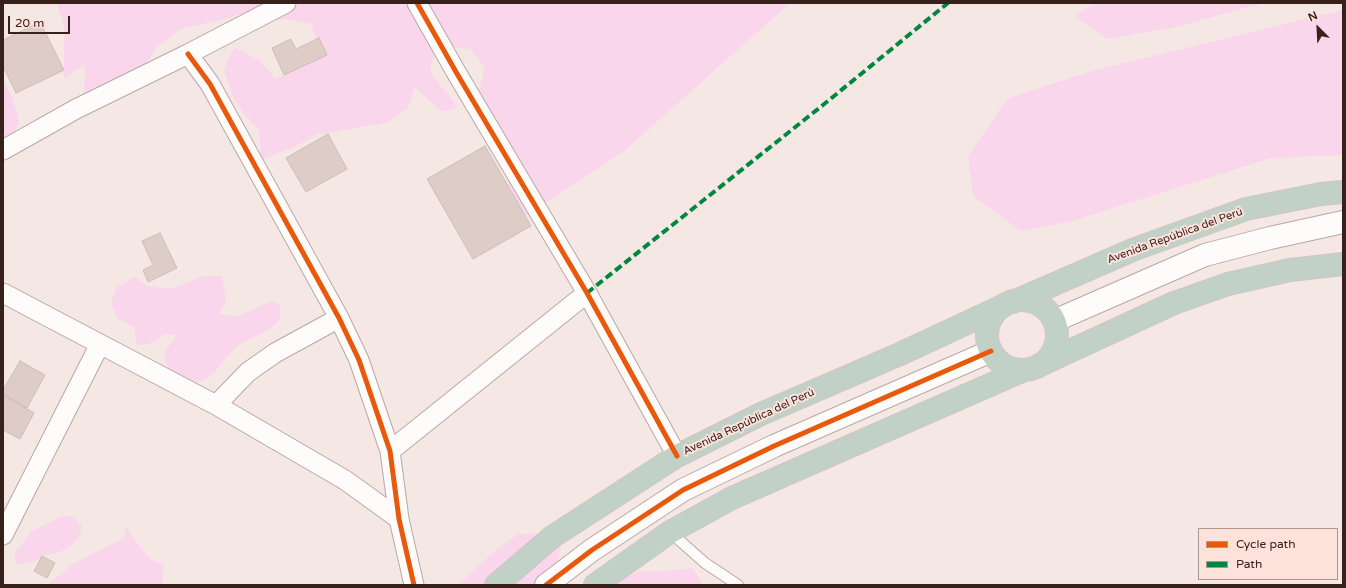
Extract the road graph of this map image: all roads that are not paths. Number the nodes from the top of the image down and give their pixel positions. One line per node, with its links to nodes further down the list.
1 (286, 3): 3 (street)
2 (417, 3): 9 (street)
3 (188, 54): 4 (street); 11 (street)
4 (3, 150)
5 (1343, 192): 10 (highway, Avenida República del Perú)
6 (1343, 222): 12 (street)
7 (1343, 264): 15 (highway)
8 (3, 293): 13 (street)
9 (587, 293): 17 (street); 18 (street)
10 (1008, 304): 12 (highway); 14 (highway); 18 (highway, Avenida República del Perú)
11 (339, 318): 16 (street); 17 (street)
12 (1054, 321): 15 (highway)
13 (100, 344): 16 (street); 21 (street)
14 (991, 351): 15 (highway); 24 (street)
15 (1033, 367): 20 (highway)
16 (216, 405): 19 (street)
17 (390, 451): 19 (street)
18 (677, 456): 23 (highway, Avenida República del Perú)
19 (399, 519): 22 (street)
20 (670, 532): 25 (highway); 26 (lane)
21 (3, 535)
22 (411, 584)
23 (496, 585)
24 (546, 585)
25 (595, 585)
26 (738, 585)

